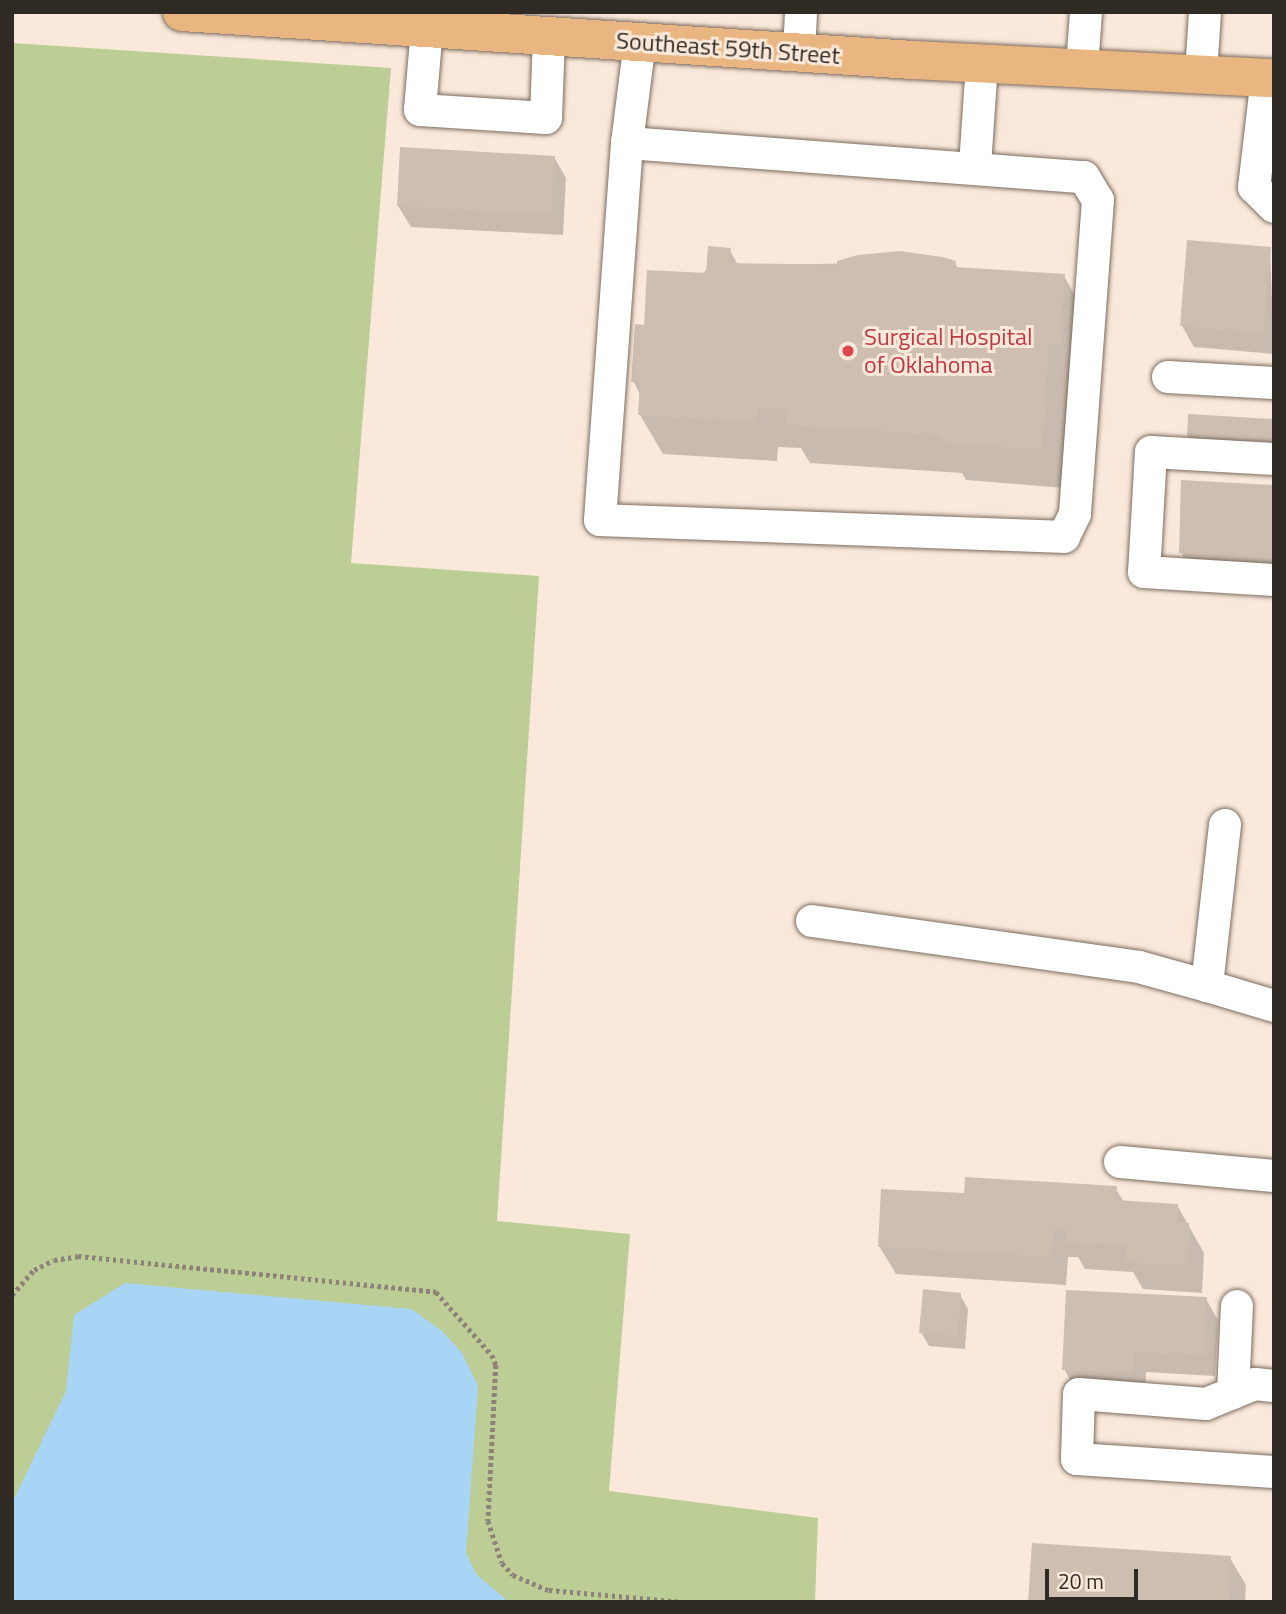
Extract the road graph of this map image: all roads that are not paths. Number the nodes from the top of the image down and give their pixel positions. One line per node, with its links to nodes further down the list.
1 (182, 12): 5 (main road, Southeast 59th Street)
2 (801, 12): 9 (lane)
3 (1086, 12): 11 (lane)
4 (1205, 12): 12 (lane)
5 (284, 16): 6 (main road, Southeast 59th Street)
6 (447, 24): 7 (main road, Southeast 59th Street); 7 (lane)
7 (549, 37): 8 (main road, Southeast 59th Street)
8 (640, 42): 9 (main road, Southeast 59th Street); 14 (lane)
9 (799, 52): 10 (main road, Southeast 59th Street)
10 (982, 63): 11 (main road, Southeast 59th Street); 15 (lane)
11 (1082, 67): 12 (main road, Southeast 59th Street)
12 (1201, 73): 13 (main road, Southeast 59th Street)
13 (1270, 78): 16 (lane)
14 (627, 143): 15 (lane); 15 (lane)
15 (975, 166)
16 (1274, 207)
17 (1168, 377): 18 (lane)
18 (1274, 383)
19 (1274, 459): 20 (lane)
20 (1274, 580)
21 (1225, 825): 23 (lane)
22 (812, 921): 23 (lane)
23 (1207, 986): 24 (lane)
24 (1274, 1006)
25 (1120, 1162): 26 (lane)
26 (1274, 1176)
27 (1237, 1306): 29 (lane)
28 (1274, 1385): 29 (lane)
29 (1233, 1393): 30 (lane)
30 (1274, 1472)

